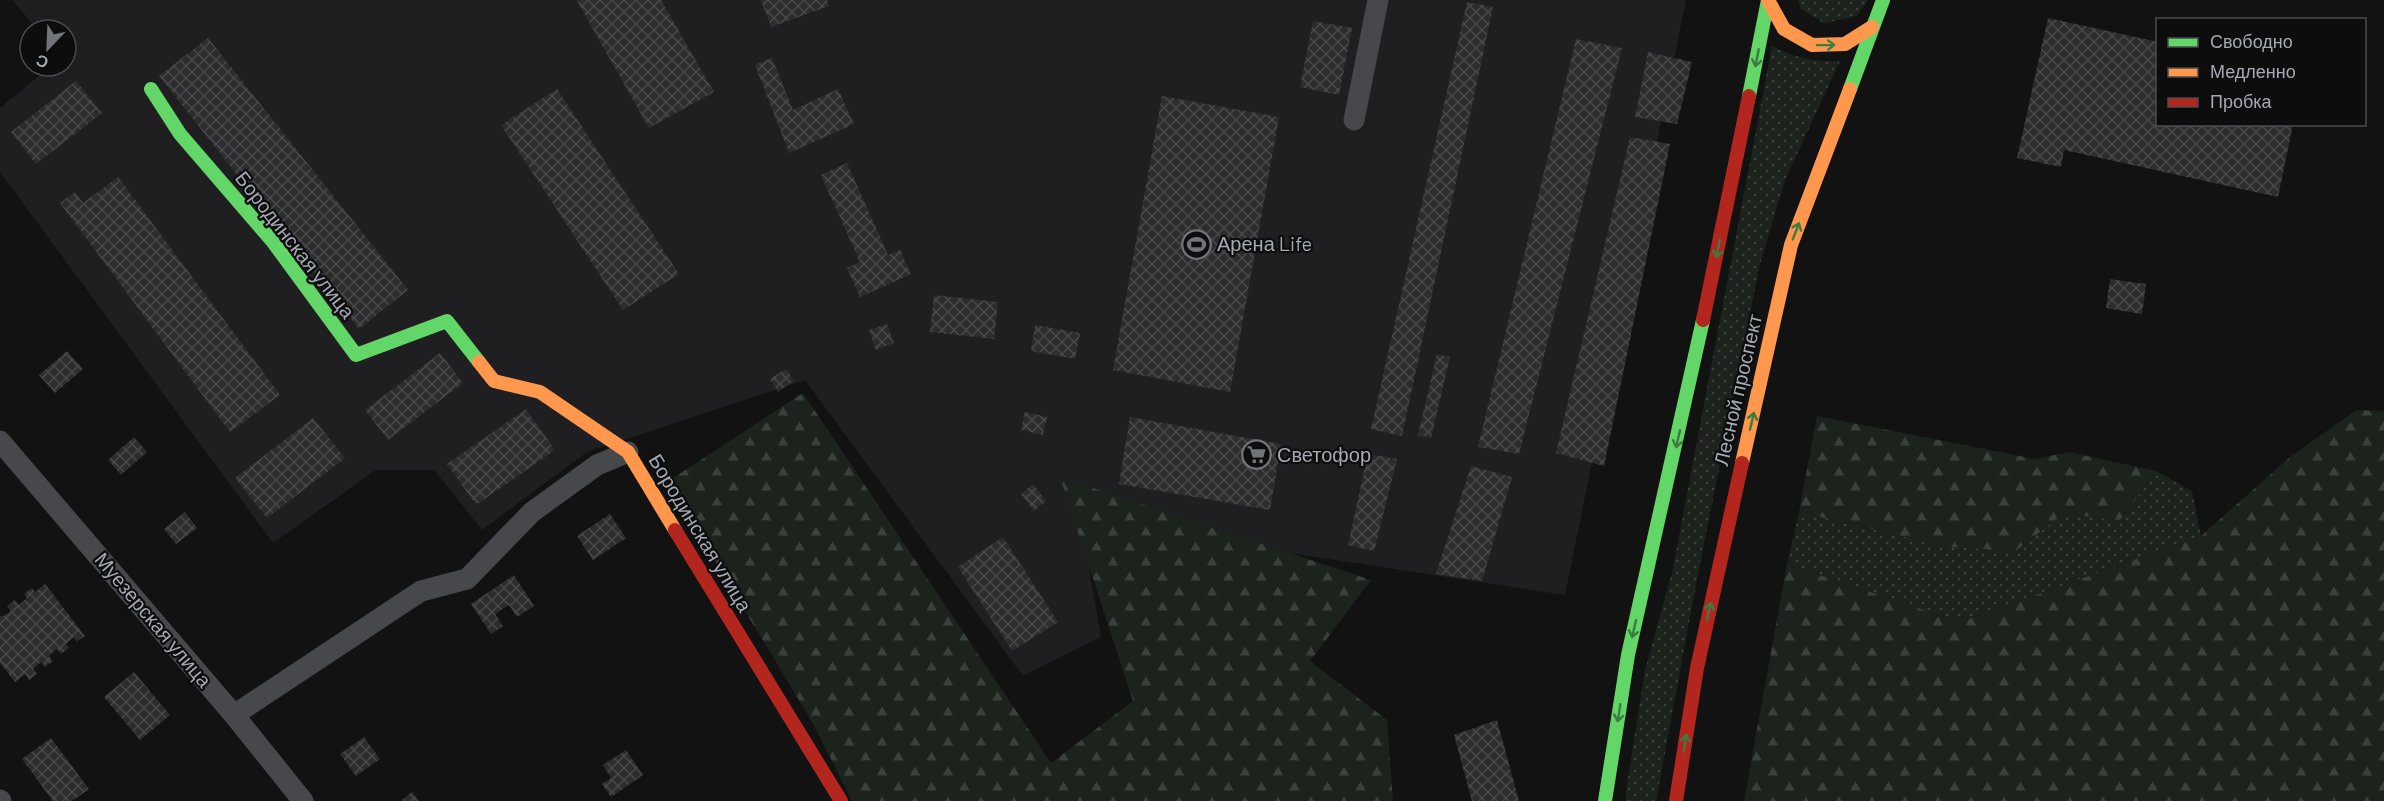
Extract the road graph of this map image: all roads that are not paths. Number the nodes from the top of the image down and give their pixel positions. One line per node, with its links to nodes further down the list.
1 (1378, 0): 6 (street)
2 (1768, 0): 4 (main road, one-way to 4); 12 (main road, one-way to 12)
3 (1883, 0): 4 (main road, Лесной проспект)
4 (1872, 27): 13 (main road, Лесной проспект, one-way to 4)
5 (152, 89): 8 (main road, Бородинская улица)
6 (1354, 120)
7 (0, 441): 9 (street, Муезерская улица)
8 (628, 453): 9 (street); 11 (main road, Бородинская улица)
9 (234, 715): 10 (street, Муезерская улица)
10 (303, 801)
11 (841, 801)
12 (1605, 801)
13 (1676, 801)

